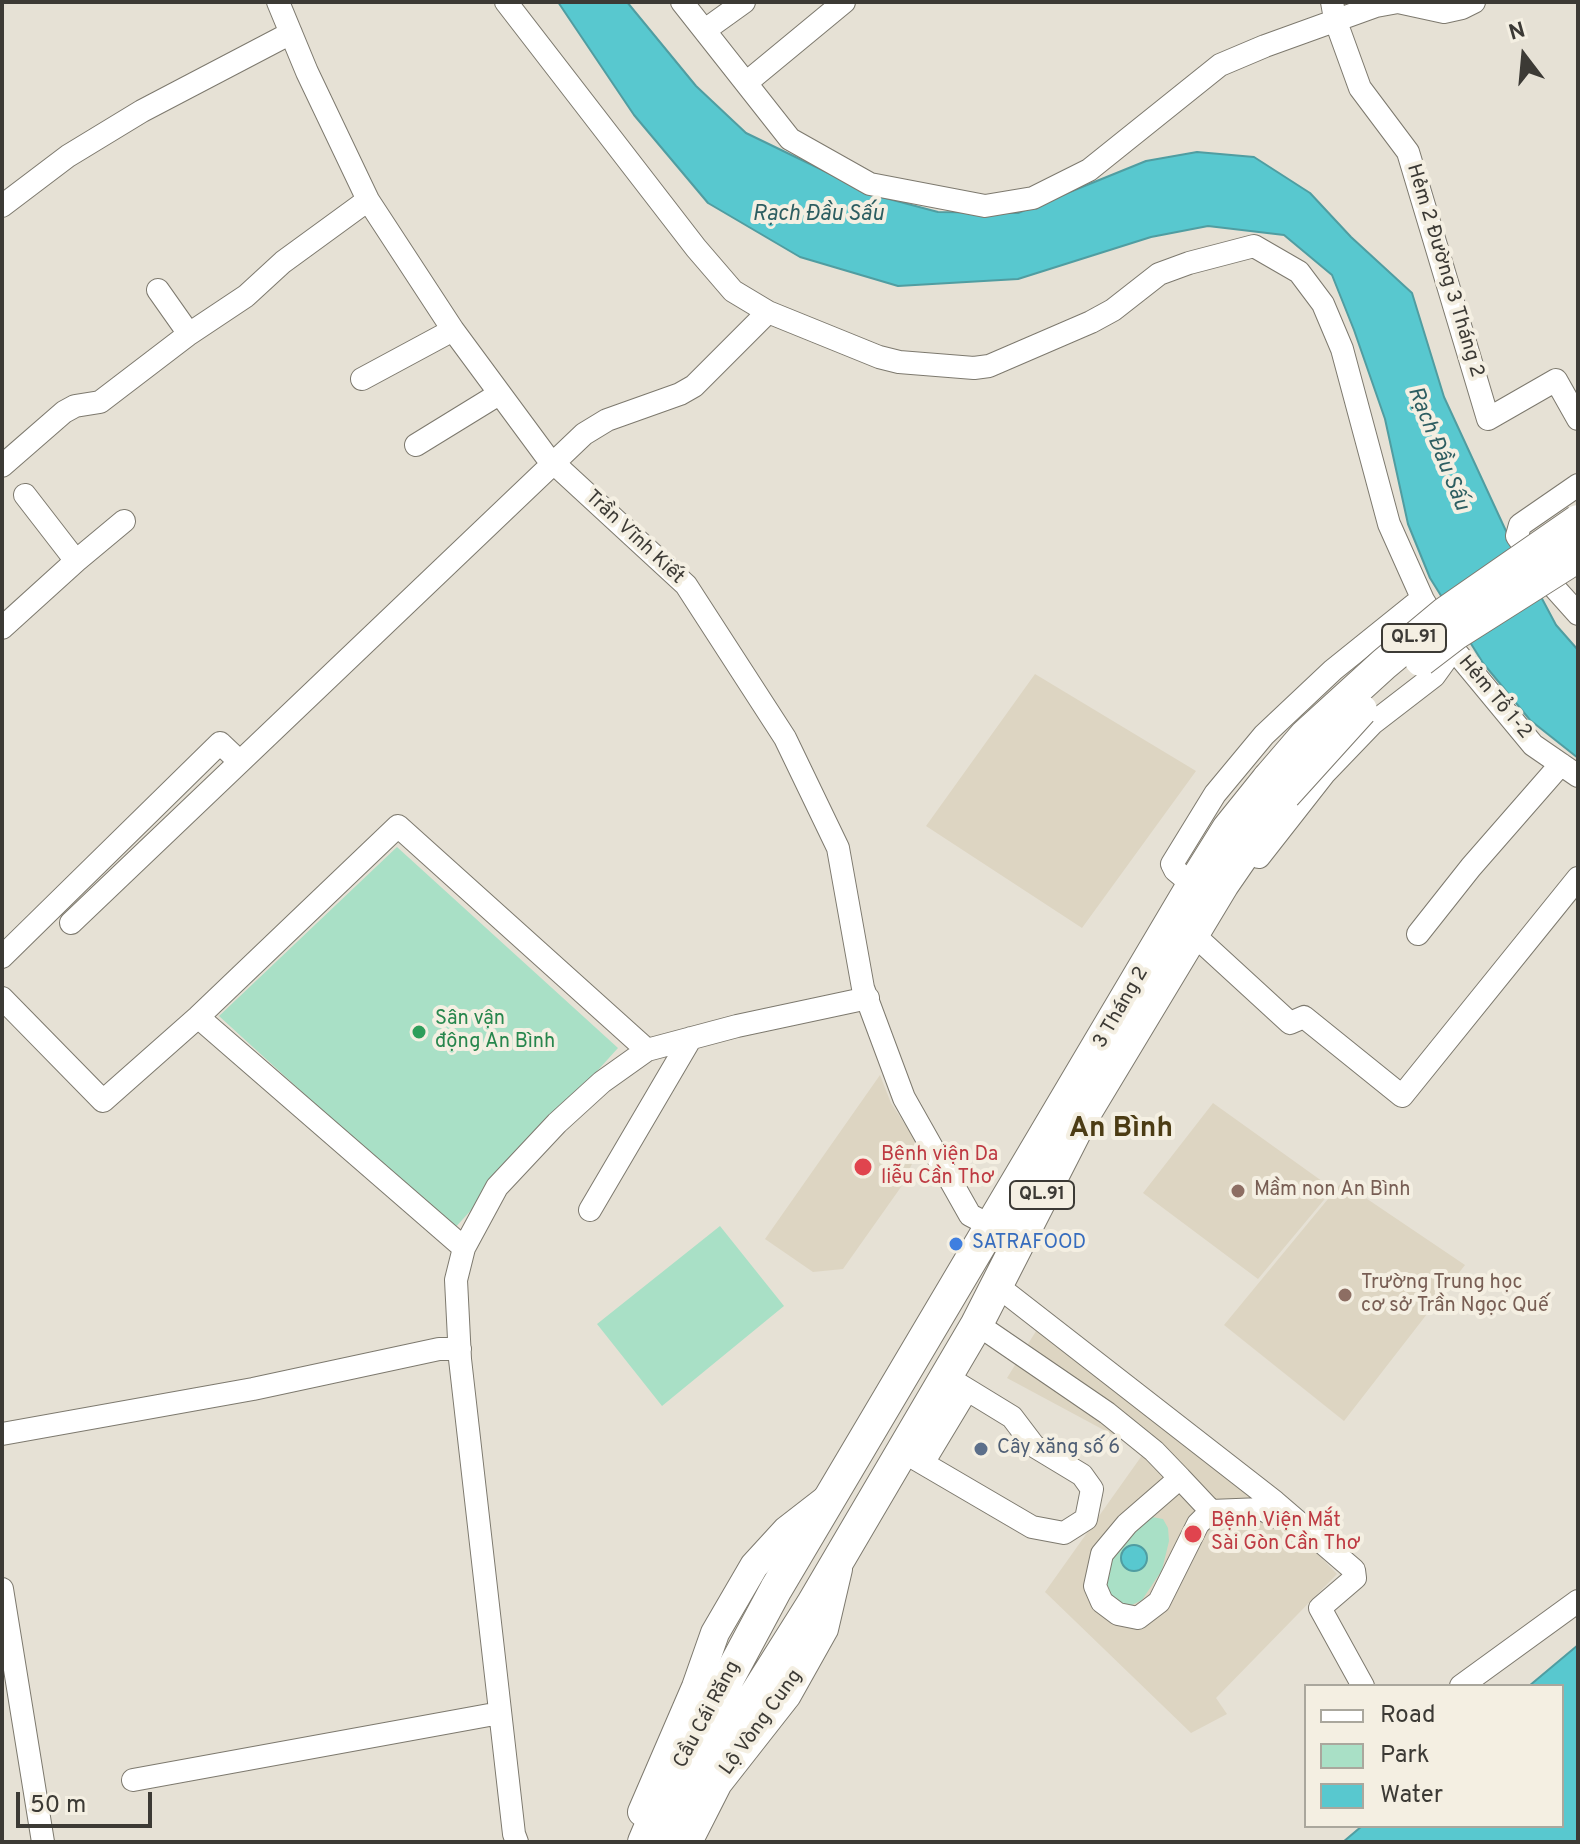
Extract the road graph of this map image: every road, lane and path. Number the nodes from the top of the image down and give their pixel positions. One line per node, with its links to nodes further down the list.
1 (278, 2): 9 (street, Trần Vĩnh Kiết)
2 (506, 2): 14 (street, Hẻm Tổ 1-2)
3 (682, 2): 8 (street)
4 (744, 2): 8 (street)
5 (844, 2): 10 (street)
6 (1474, 2): 7 (street)
7 (1333, 11): 10 (street); 19 (street, Hẻm 2 Đường 3 Tháng 2)
8 (705, 30): 10 (street)
9 (291, 33): 11 (street, Trần Vĩnh Kiết); 12 (street)
10 (746, 83)
11 (368, 200): 15 (street, Trần Vĩnh Kiết); 16 (street)
12 (2, 206)
13 (158, 290): 16 (street)
14 (768, 312): 21 (street); 31 (street, Hẻm Tổ 1-2)
15 (453, 330): 17 (street); 18 (street, Trần Vĩnh Kiết)
16 (189, 334): 22 (street)
17 (362, 379)
18 (499, 394): 20 (street); 21 (street, Trần Vĩnh Kiết)
19 (1578, 419)
20 (416, 445)
21 (554, 464): 35 (street); 45 (street, Trần Vĩnh Kiết)
22 (2, 466)
23 (1578, 485): 30 (street)
24 (25, 495): 28 (street)
25 (124, 521): 28 (street)
26 (1578, 521): 37 (highway, 3 Tháng 2 / QL.91, bridge)
27 (1578, 556): 37 (highway, 3 Tháng 2 / QL.91, bridge)
28 (76, 561): 33 (street)
29 (1578, 569): 30 (street)
30 (1552, 585): 32 (street)
31 (1423, 600): 34 (street, Hẻm Tổ 1-2); 39 (street)
32 (1578, 614)
33 (2, 628)
34 (1451, 646): 36 (street, Hẻm Tổ 1-2); 39 (street)
35 (240, 762): 40 (street); 43 (street)
36 (1569, 770): 42 (street)
37 (1277, 786): 39 (highway, 3 Tháng 2 / QL.91)
38 (1578, 878): 41 (street)
39 (1208, 884): 41 (highway, 3 Tháng 2 / QL.91); 50 (highway, 3 Tháng 2 / QL.91)
40 (71, 923)
41 (1193, 934): 52 (highway, 3 Tháng 2 / QL.91)
42 (1418, 934)
43 (2, 957)
44 (2, 998): 46 (street)
45 (868, 998): 47 (street); 50 (street, Trần Vĩnh Kiết)
46 (198, 1017): 48 (street); 51 (street)
47 (691, 1038): 48 (street); 49 (street)
48 (647, 1050): 51 (street)
49 (590, 1210)
50 (993, 1227): 59 (highway, 3 Tháng 2 / QL.91)
51 (464, 1248): 54 (street)
52 (995, 1284): 53 (highway, 3 Tháng 2 / QL.91); 67 (street)
53 (977, 1324): 55 (highway, 3 Tháng 2 / QL.91); 58 (street)
54 (460, 1349): 56 (street); 69 (street)
55 (956, 1383): 57 (highway, 3 Tháng 2 / QL.91); 57 (street)
56 (2, 1434)
57 (912, 1457): 62 (highway, 3 Tháng 2 / QL.91)
58 (1180, 1478): 60 (street); 60 (street)
59 (834, 1494): 64 (highway, 3 Tháng 2 / QL.91); 73 (main road)
60 (1211, 1511): 61 (street)
61 (1276, 1517)
62 (841, 1556): 66 (highway, 3 Tháng 2 / QL.91); 76 (main road, Lộ Vòng Cung)
63 (2, 1589): 71 (street)
64 (776, 1589): 74 (highway, Cầu Cái Răng / QL.91)
65 (1578, 1601): 68 (street)
66 (812, 1605): 75 (highway, Cầu Cái Răng / QL.91)
67 (1362, 1684)
68 (1464, 1684)
69 (500, 1713): 70 (street); 72 (street)
70 (133, 1780)
71 (43, 1842)
72 (517, 1842)
73 (629, 1842)
74 (644, 1842)
75 (667, 1842)
76 (688, 1842)

